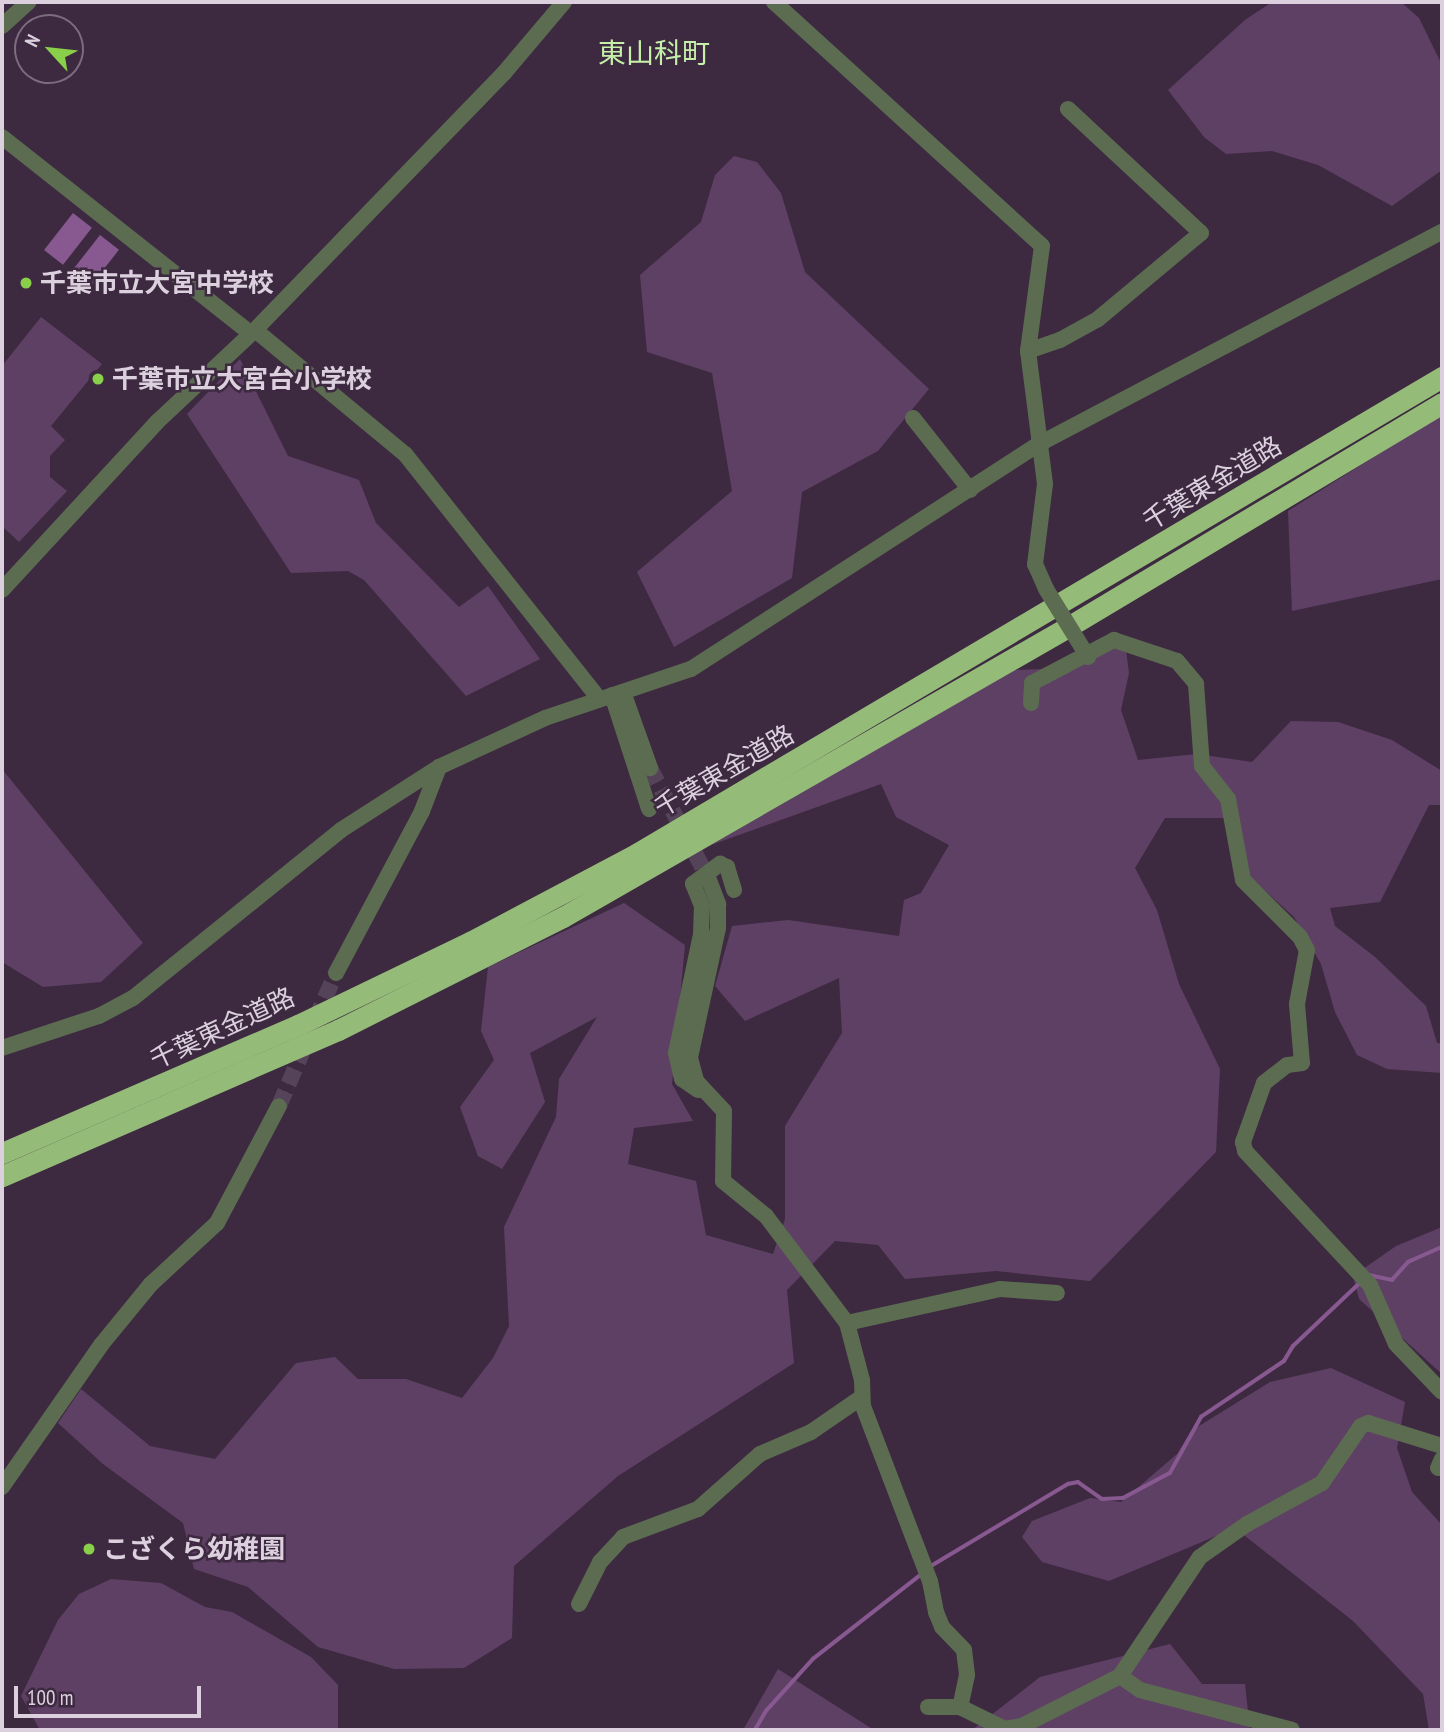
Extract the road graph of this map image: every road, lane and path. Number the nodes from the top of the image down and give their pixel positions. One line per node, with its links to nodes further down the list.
1 (29, 2): 4 (street)
2 (564, 2): 8 (street)
3 (774, 2): 9 (street)
4 (2, 26)
5 (1068, 109): 9 (street)
6 (2, 137): 8 (street)
7 (1442, 232): 13 (street)
8 (252, 332): 15 (street); 17 (street)
9 (1028, 351): 13 (street)
10 (1442, 377): 28 (highway, 千葉東金道路)
11 (1442, 403): 29 (highway, 千葉東金道路)
12 (913, 418): 14 (street)
13 (1041, 443): 14 (street); 16 (street, bridge)
14 (970, 490): 17 (street)
15 (2, 590)
16 (1088, 657): 18 (street); 32 (street)
17 (612, 696): 19 (street); 20 (street); 21 (street)
18 (1031, 703)
19 (439, 767): 24 (street); 25 (street)
20 (650, 768)
21 (649, 809)
22 (709, 880): 26 (street)
23 (734, 890): 26 (street)
24 (335, 973)
25 (2, 1048)
26 (704, 1091): 31 (street)
27 (279, 1107): 35 (street)
28 (2, 1153)
29 (2, 1176)
30 (1057, 1293): 31 (street)
31 (847, 1323): 33 (street)
32 (1442, 1392)
33 (862, 1397): 36 (street); 39 (street)
34 (1442, 1446): 37 (street)
35 (2, 1487)
36 (579, 1604)
37 (1120, 1676): 40 (street); 41 (street)
38 (928, 1707): 39 (street)
39 (960, 1707): 40 (street)
40 (1005, 1730)
41 (1292, 1730)

